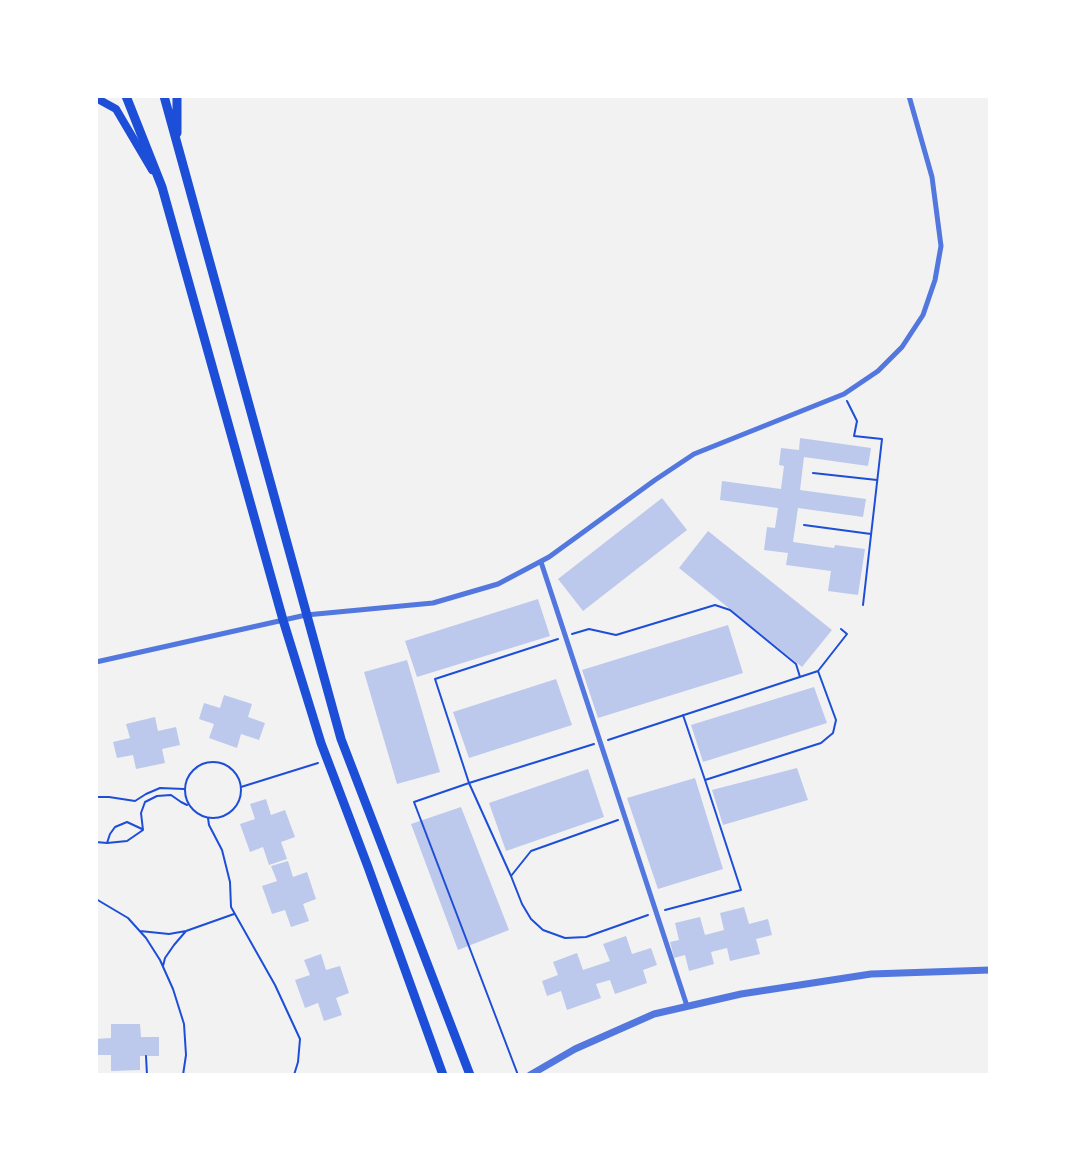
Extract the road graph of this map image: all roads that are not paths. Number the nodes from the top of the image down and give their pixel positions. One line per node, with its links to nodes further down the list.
1 (126, 96): 7 (main road)
2 (164, 96): 6 (main road)
3 (177, 96): 6 (main road)
4 (910, 96): 8 (street)
5 (96, 98): 7 (main road)
6 (178, 146): 9 (main road)
7 (162, 187): 10 (main road)
8 (541, 562): 9 (street); 13 (street)
9 (306, 615): 10 (street); 15 (main road)
10 (283, 620): 11 (street); 14 (main road)
11 (96, 662)
12 (990, 970): 13 (street)
13 (686, 1006): 16 (street)
14 (443, 1075)
15 (470, 1075)
16 (530, 1075)

